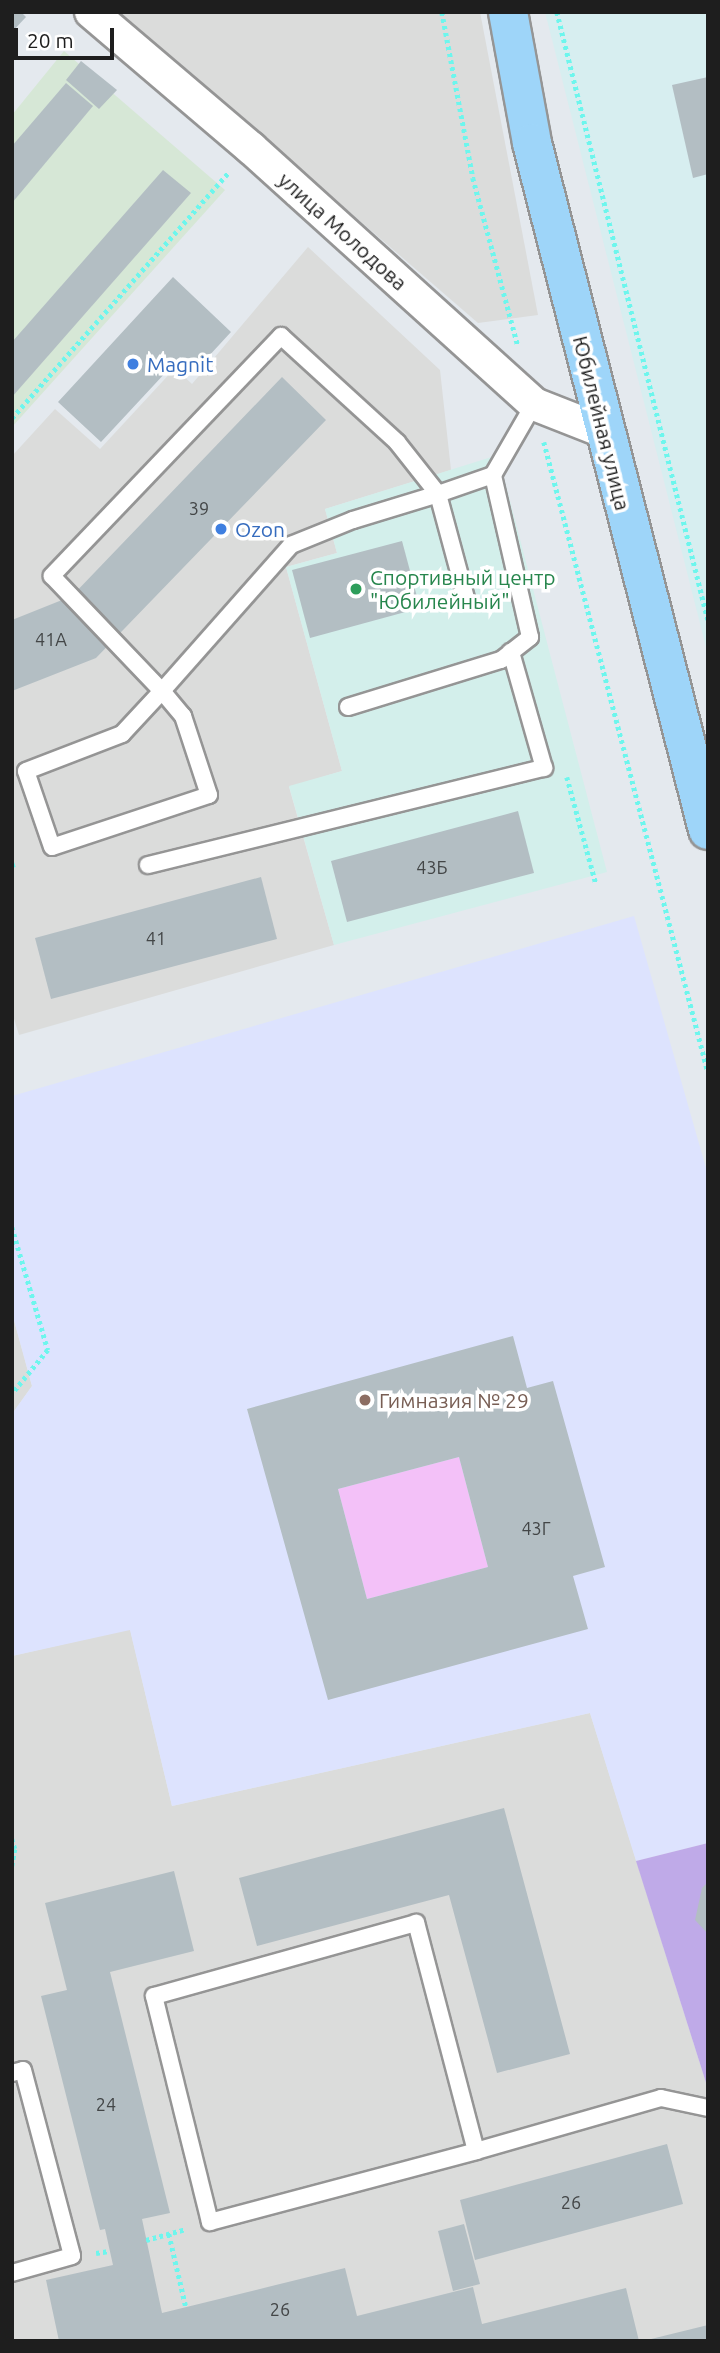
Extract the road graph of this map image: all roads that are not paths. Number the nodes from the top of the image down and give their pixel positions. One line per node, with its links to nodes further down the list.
1 (91, 12): 3 (street, улица Молодова)
2 (508, 12): 4 (main road, Юбилейная улица)
3 (534, 404): 4 (street, улица Молодова); 5 (lane)
4 (605, 432): 11 (main road, Юбилейная улица)
5 (492, 475): 6 (lane); 8 (lane)
6 (438, 494): 7 (lane); 9 (lane); 9 (lane)
7 (466, 598)
8 (512, 652): 10 (lane); 12 (lane)
9 (162, 691): 9 (lane)
10 (348, 707)
11 (708, 831)
12 (148, 865)
13 (12, 2073): 16 (lane)
14 (708, 2108): 15 (lane)
15 (476, 2151): 15 (lane)
16 (12, 2273)

